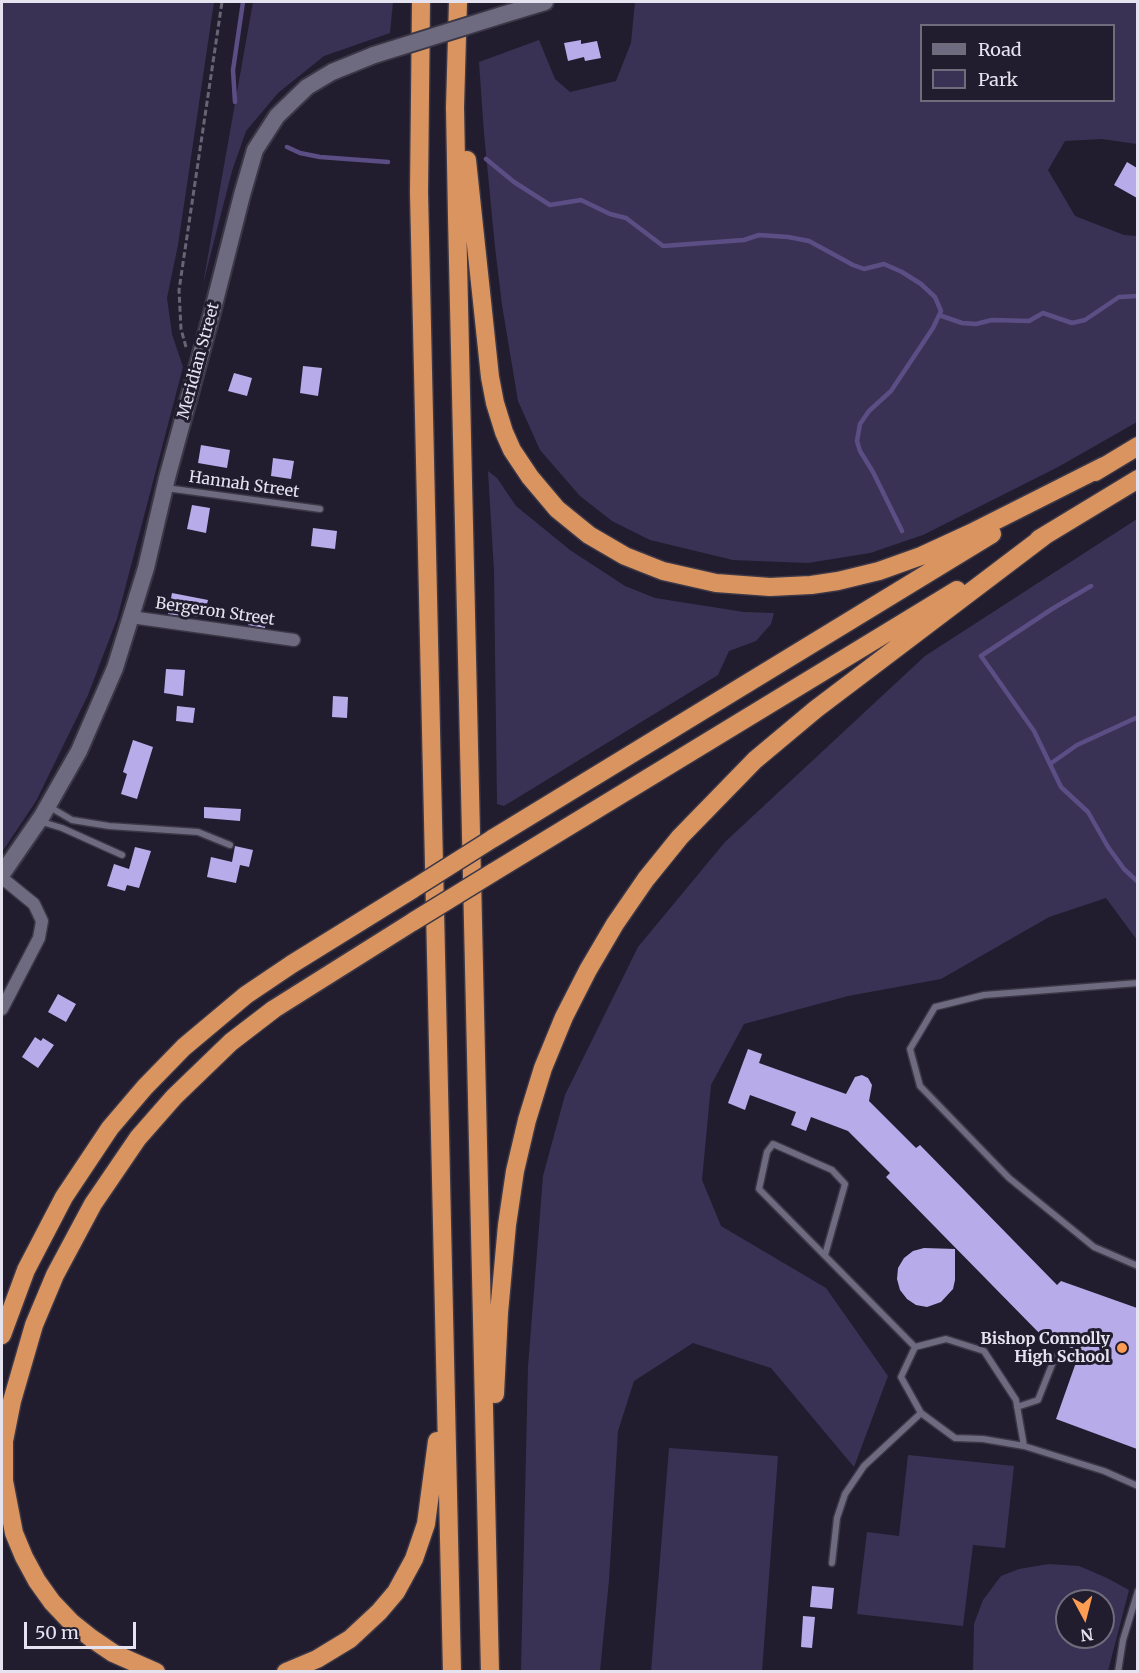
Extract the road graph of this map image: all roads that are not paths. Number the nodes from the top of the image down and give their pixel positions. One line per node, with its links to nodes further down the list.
1 (421, 2): 22 (highway)
2 (458, 2): 4 (highway)
3 (545, 2): 8 (street, Meridian Street, bridge)
4 (456, 54): 6 (highway); 30 (highway)
5 (1137, 446): 6 (highway)
6 (1104, 466): 23 (highway, bridge)
7 (1137, 479): 10 (highway)
8 (165, 488): 9 (lane, Hannah Street); 11 (street, Meridian Street)
9 (320, 509)
10 (1047, 534): 30 (highway); 33 (highway, bridge)
11 (131, 616): 12 (street, Bergeron Street); 13 (street, Meridian Street)
12 (294, 640)
13 (48, 806): 14 (street, Meridian Street); 15 (lane)
14 (39, 821): 16 (lane); 17 (street, Meridian Street)
15 (230, 845)
16 (122, 855)
17 (2, 876): 19 (street)
18 (1137, 983): 21 (lane)
19 (2, 1009)
20 (825, 1255): 20 (lane); 24 (lane)
21 (1137, 1266)
22 (444, 1299): 34 (highway); 35 (highway)
23 (2, 1335)
24 (915, 1347): 26 (lane); 27 (lane)
25 (1055, 1357): 26 (lane)
26 (1017, 1407): 28 (lane)
27 (921, 1413): 28 (lane); 31 (lane)
28 (1024, 1446): 29 (lane)
29 (1137, 1486)
30 (488, 1558): 36 (highway)
31 (832, 1563)
32 (1137, 1591): 37 (lane)
33 (156, 1671)
34 (286, 1671)
35 (452, 1671)
36 (490, 1671)
37 (1118, 1671)

